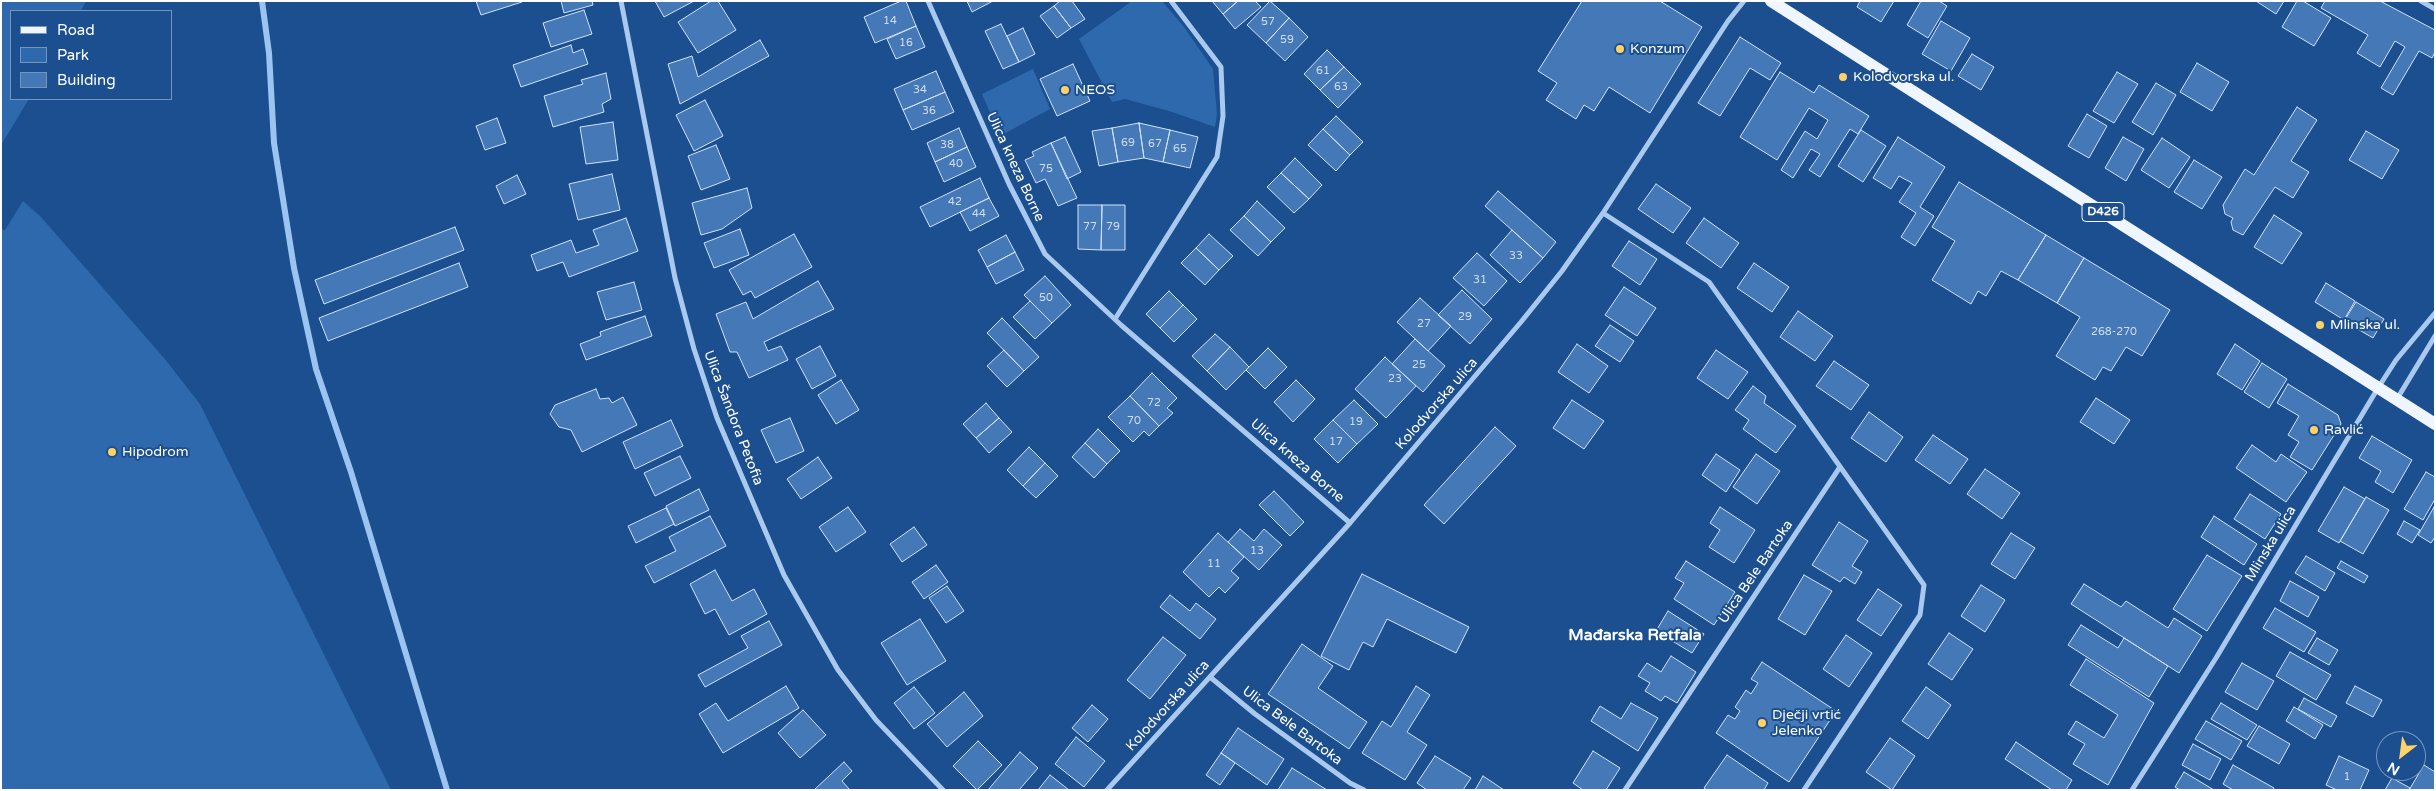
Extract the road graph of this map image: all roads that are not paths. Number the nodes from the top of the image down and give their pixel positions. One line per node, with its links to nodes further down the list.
1 (621, 1): 18 (street, Ulica Šandora Petofia)
2 (928, 1): 10 (street, Ulica kneza Borne)
3 (1171, 1): 10 (street)
4 (1744, 1): 8 (street, Kolodvorska ulica)
5 (1771, 1): 12 (main road, D426)
6 (2421, 1): 7 (street)
7 (2435, 9)
8 (1602, 213): 15 (street); 16 (street, Kolodvorska ulica)
9 (2435, 312): 12 (street, Mlinska ulica)
10 (1115, 319): 16 (street, Ulica kneza Borne)
11 (2435, 336): 13 (street)
12 (2378, 388): 13 (main road, D426); 23 (street, Mlinska ulica)
13 (2397, 400): 14 (main road, D426)
14 (2435, 424)
15 (1840, 467): 21 (street, Ulica Bele Bartoka); 22 (street)
16 (1350, 523): 17 (street, Kolodvorska ulica)
17 (1210, 677): 19 (street, Kolodvorska ulica); 20 (street, Ulica Bele Bartoka)
18 (944, 790)
19 (1107, 790)
20 (1364, 790)
21 (1625, 790)
22 (1804, 790)
23 (2132, 790)

